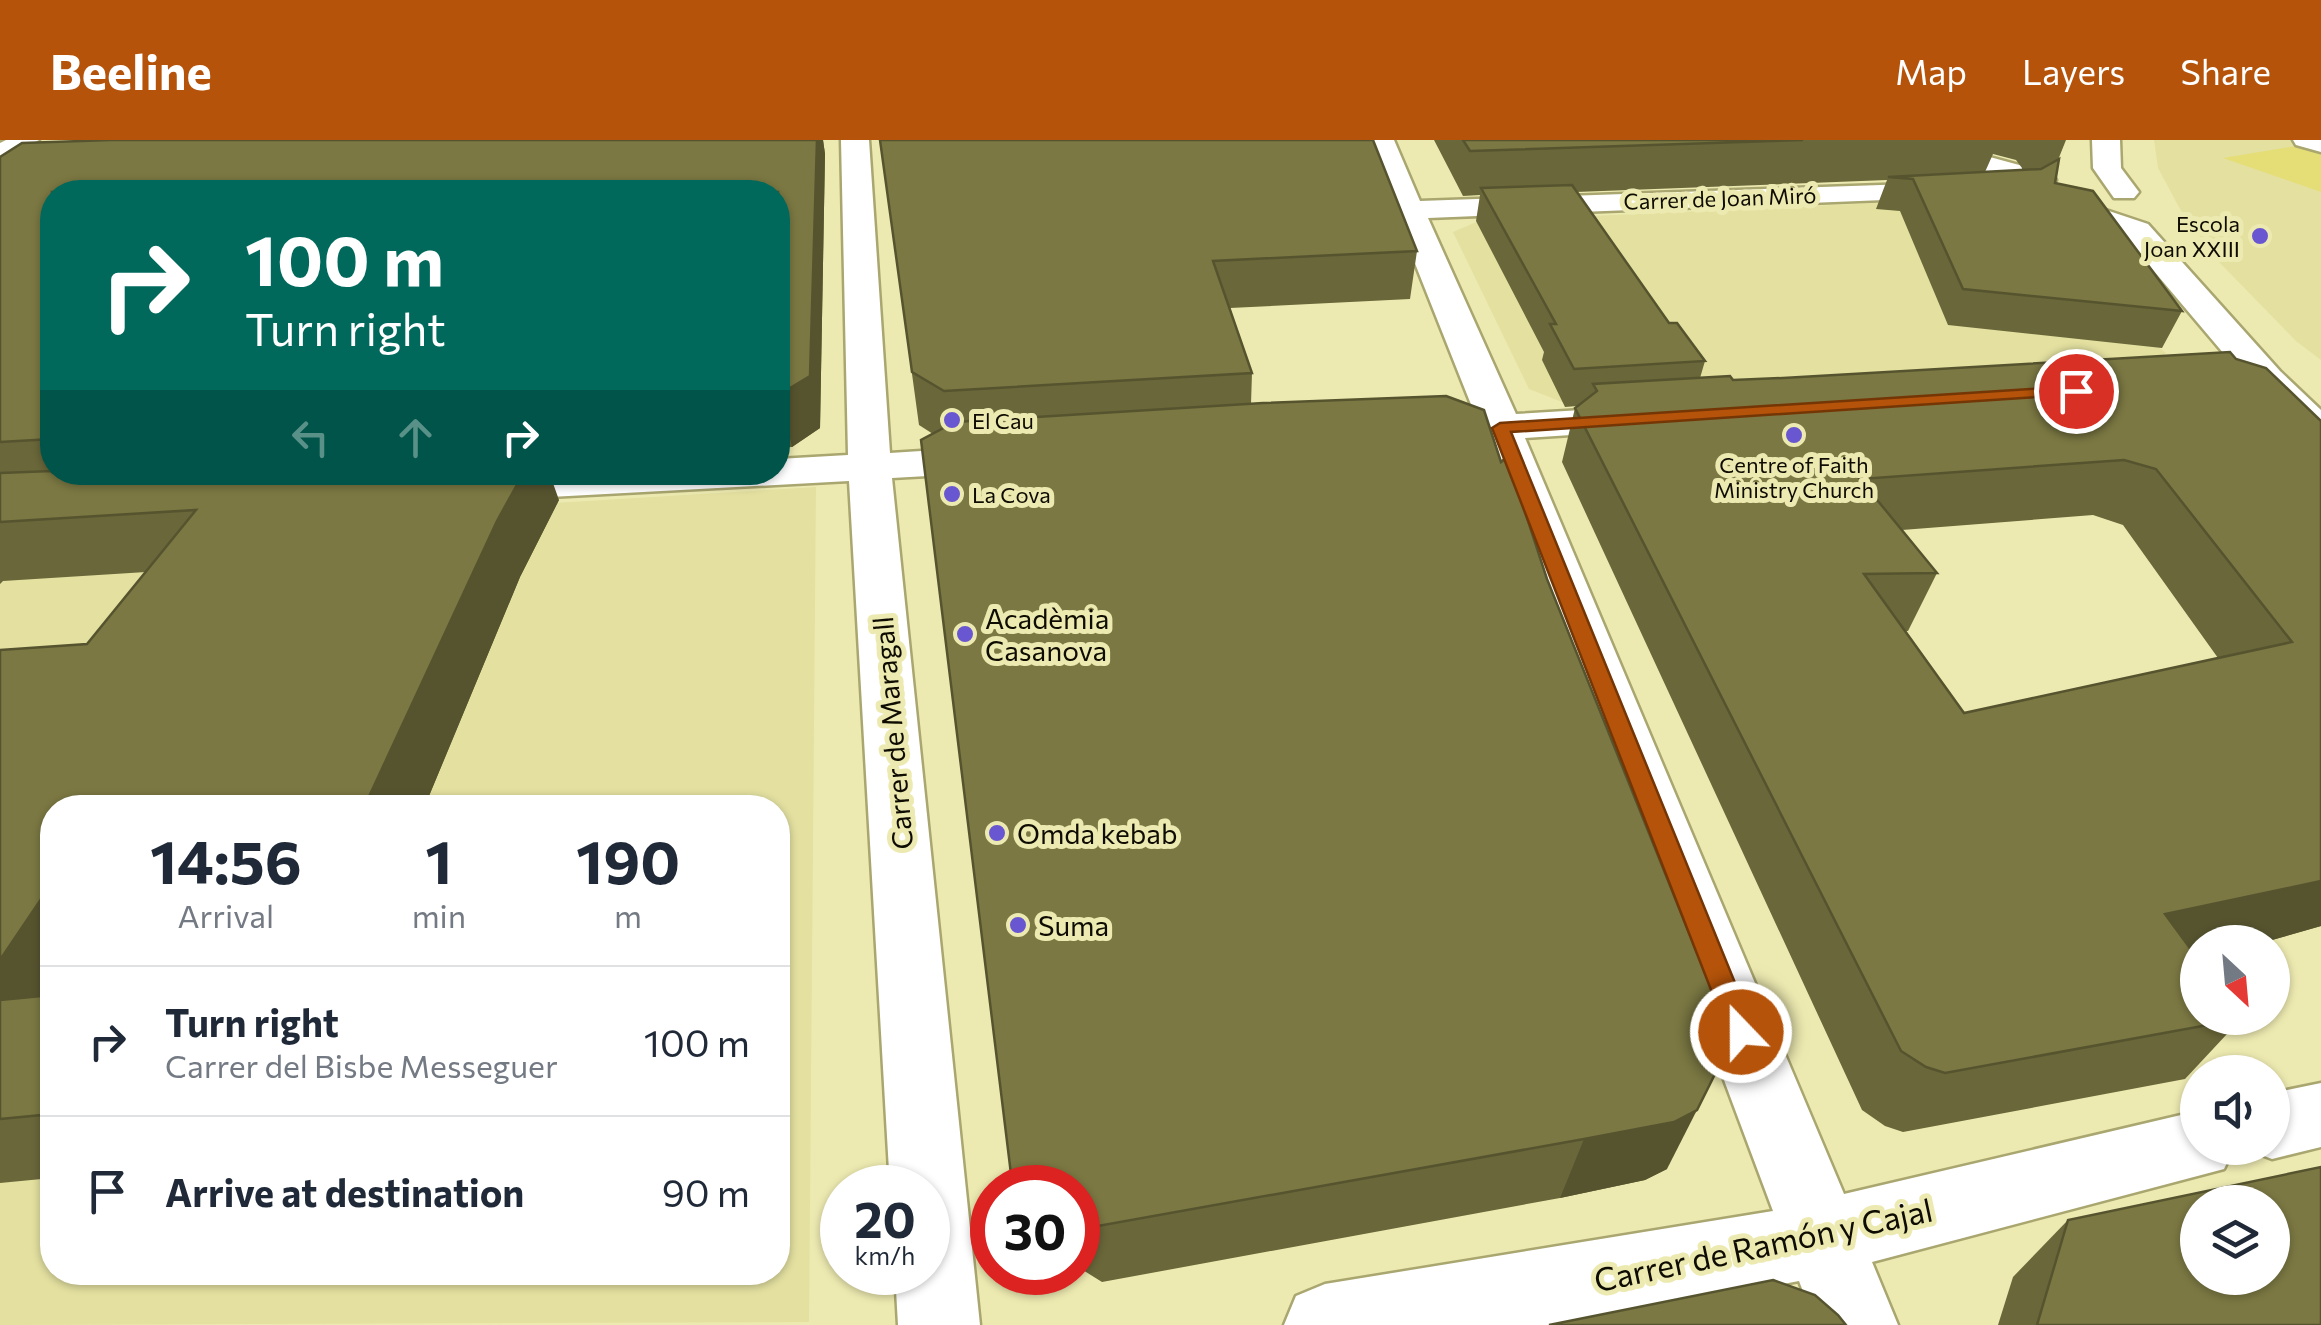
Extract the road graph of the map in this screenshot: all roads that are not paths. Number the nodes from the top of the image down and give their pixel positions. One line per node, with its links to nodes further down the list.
1 (25, 140): 7 (street)
2 (1380, 140): 9 (street)
3 (1896, 140): 8 (street)
4 (2304, 140): 6 (street)
5 (852, 141): 17 (street, Carrer de Maragall)
6 (2321, 146)
7 (6, 168)
8 (2089, 184): 8 (street); 9 (street, Carrer de Joan Miró); 10 (street)
9 (1412, 210): 13 (street)
10 (2266, 379): 11 (street); 14 (street)
11 (2210, 382)
12 (1678, 416): 13 (street)
13 (1500, 428): 15 (street); 24 (street)
14 (2321, 432)
15 (1380, 435)
16 (1027, 458): 17 (street)
17 (870, 468): 18 (street); 25 (street, Carrer de Maragall)
18 (790, 471)
19 (522, 485): 20 (street)
20 (431, 490)
21 (2321, 1114): 22 (street)
22 (2290, 1122)
23 (2180, 1150): 24 (street, Carrer de Ramón y Cajal)
24 (1826, 1238): 26 (street, Carrer de Ramón y Cajal); 27 (street)
25 (939, 1325)
26 (1325, 1325)
27 (1858, 1325)

